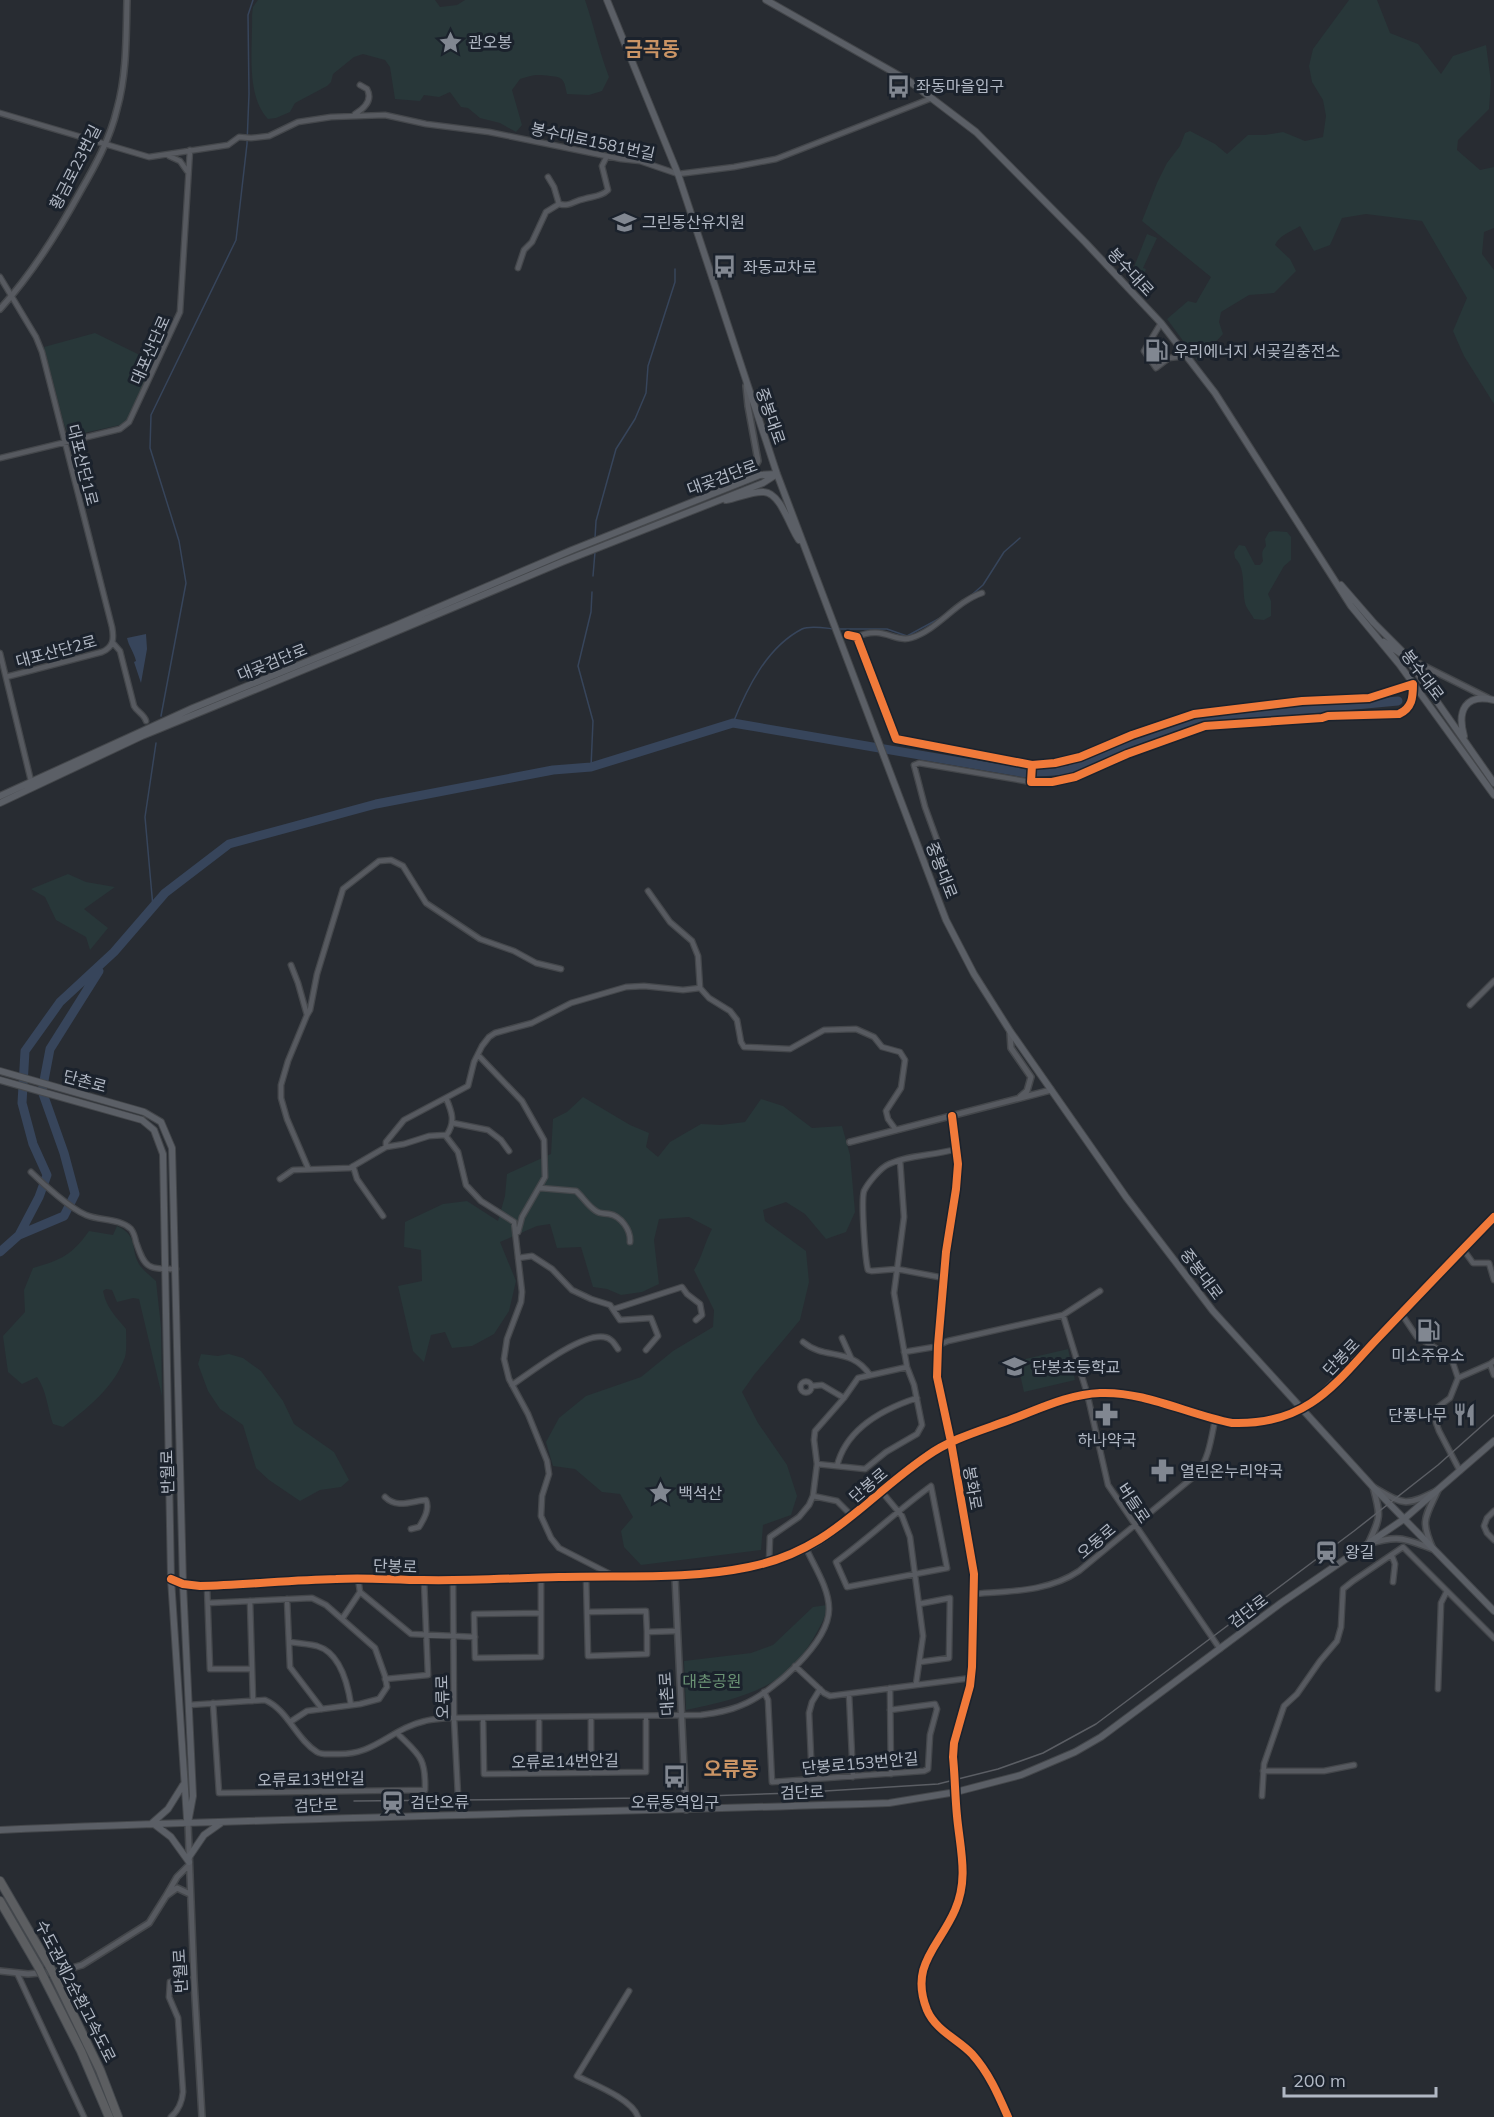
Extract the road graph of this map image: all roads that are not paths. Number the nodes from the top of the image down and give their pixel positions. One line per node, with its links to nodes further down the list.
1 (128, 0): 8 (street, 황금로23번길)
2 (607, 0): 12 (main road, 중봉대로)
3 (766, 0): 5 (main road, 봉수대로)
4 (360, 85): 7 (street)
5 (932, 98): 12 (street, 봉수대로1581번길); 20 (main road, 봉수대로)
6 (0, 114): 8 (street)
7 (353, 116): 9 (street, 봉수대로1581번길); 11 (street, 봉수대로1581번길)
8 (104, 145): 10 (street); 18 (street, 황금로23번길)
9 (190, 150): 10 (street); 13 (street, 대포산단로)
10 (167, 155): 13 (street)
11 (607, 156): 12 (street, 봉수대로1581번길); 15 (street)
12 (678, 174): 22 (main road, 중봉대로)
13 (188, 175): 23 (street, 대포산단로)
14 (548, 177): 15 (street)
15 (559, 204): 16 (street)
16 (518, 268)
17 (0, 277): 18 (street)
18 (12, 296): 19 (street, 황금로23번길); 23 (street, 대포산단1로)
19 (0, 309)
20 (1161, 324): 21 (main road, 봉수대로); 21 (street)
21 (1186, 356): 31 (main road, 봉수대로)
22 (746, 384): 25 (main road, 중봉대로); 26 (street)
23 (65, 443): 24 (street, 대포산단로); 36 (street, 대포산단1로)
24 (0, 459)
25 (777, 474): 26 (main road, 대곶검단로); 27 (main road, 대곶검단로); 29 (main road, 중봉대로)
26 (720, 491): 28 (main road, 대곶검단로)
27 (717, 501): 28 (main road, 대곶검단로); 29 (main road)
28 (610, 539): 30 (main road, 대곶검단로)
29 (804, 546): 61 (main road, 중봉대로)
30 (573, 554): 47 (main road, 대곶검단로); 52 (main road, 대곶검단로)
31 (1329, 571): 33 (main road, 봉수대로); 38 (main road)
32 (982, 593): 35 (street)
33 (1374, 634): 38 (main road); 40 (main road, 봉수대로)
34 (848, 635): 35 (street)
35 (858, 636): 46 (street)
36 (112, 644): 39 (street, 대포산단2로); 44 (street, 대포산단1로)
37 (0, 653): 39 (street)
38 (1406, 657): 41 (main road, 봉수대로); 43 (street)
39 (6, 677): 47 (street)
40 (1413, 684): 42 (main road, 봉수대로); 46 (street); 48 (street)
41 (1431, 693): 42 (main road); 45 (main road, 봉수대로)
42 (1422, 697): 50 (main road, 봉수대로)
43 (1492, 699): 45 (main road)
44 (146, 721)
45 (1466, 742): 49 (main road, 봉수대로)
46 (1032, 765): 48 (street)
47 (31, 781): 51 (main road, 대곶검단로)
48 (1031, 782): 53 (street)
49 (1494, 783)
50 (1494, 795)
51 (0, 796)
52 (0, 804)
53 (945, 862)
54 (648, 891): 58 (street)
55 (291, 965): 60 (street)
56 (561, 969): 60 (street)
57 (1494, 981): 59 (street)
58 (700, 988): 62 (street); 72 (street)
59 (1470, 1005)
60 (307, 1015): 80 (street)
61 (1010, 1031): 65 (main road, 중봉대로); 67 (street)
62 (478, 1054): 66 (street); 83 (street)
63 (0, 1071): 69 (main road, 단촌로)
64 (0, 1080): 71 (main road, 단촌로)
65 (1051, 1090): 67 (street); 123 (main road, 중봉대로)
66 (446, 1098): 70 (street); 75 (street)
67 (1019, 1098): 68 (street)
68 (952, 1116): 72 (street); 76 (street, 봉화로)
69 (161, 1122): 91 (main road, 반월로)
70 (453, 1123): 73 (street); 77 (street)
71 (154, 1130): 90 (main road, 반월로)
72 (896, 1130): 74 (street)
73 (446, 1136): 75 (street); 86 (street)
74 (850, 1142)
75 (386, 1147): 79 (street)
76 (956, 1149): 78 (street); 93 (street, 봉화로)
77 (509, 1151)
78 (900, 1160): 92 (street); 92 (street)
79 (353, 1166): 80 (street); 84 (street)
80 (308, 1168): 82 (street)
81 (31, 1172): 90 (street)
82 (280, 1179)
83 (540, 1188): 86 (street); 87 (street)
84 (383, 1216)
85 (1493, 1220): 88 (street, 단봉로)
86 (517, 1238): 89 (street)
87 (630, 1242)
88 (1463, 1249): 94 (street); 97 (street, 단봉로)
89 (518, 1258): 96 (street); 112 (street)
90 (165, 1269): 91 (street); 146 (main road, 반월로)
91 (176, 1269): 150 (main road, 반월로)
92 (897, 1269): 93 (street); 105 (street)
93 (944, 1278): 102 (street, 봉화로)
94 (1494, 1280)
95 (1100, 1292): 98 (street)
96 (614, 1309): 99 (street); 104 (street)
97 (1401, 1313): 111 (street); 117 (street, 단봉로, bridge)
98 (1063, 1315): 102 (street); 114 (street, 버들로)
99 (696, 1320)
100 (842, 1338): 106 (street)
101 (803, 1342): 106 (street)
102 (938, 1345): 105 (street); 119 (street, 봉화로)
103 (618, 1349): 112 (street)
104 (646, 1350)
105 (904, 1352): 108 (street)
106 (851, 1358): 110 (street)
107 (1492, 1362): 109 (street); 111 (street)
108 (907, 1367): 110 (street); 116 (street)
109 (1494, 1374)
110 (870, 1375): 115 (street)
111 (1458, 1378): 122 (street)
112 (512, 1385): 142 (street)
113 (812, 1386): 115 (street)
114 (1087, 1394): 117 (street, 단봉로); 119 (street, 단봉로); 132 (street, 버들로)
115 (844, 1398): 120 (street)
116 (916, 1398): 121 (street); 121 (street)
117 (1215, 1420): 132 (street, 오동로)
118 (1494, 1441): 122 (main road, 검단로)
119 (951, 1442): 125 (street, 단봉로); 154 (street, 봉화로)
120 (818, 1464): 121 (street); 126 (street)
121 (837, 1466)
122 (1460, 1471): 124 (main road, 검단로)
123 (1373, 1486): 124 (street); 131 (main road, 중봉대로); 135 (street)
124 (1438, 1490): 131 (main road, 검단로); 137 (street)
125 (882, 1492): 128 (street); 130 (street, 단봉로)
126 (813, 1496): 130 (street, 단봉로); 139 (street)
127 (385, 1497): 133 (street)
128 (897, 1510): 140 (street); 140 (street); 140 (street)
129 (1494, 1511): 134 (street)
130 (852, 1516): 136 (street, 단봉로)
131 (1404, 1519): 135 (main road, 검단로); 137 (main road, 중봉대로)
132 (1134, 1525): 154 (street, 오동로); 170 (street, 버들로)
133 (411, 1529)
134 (1494, 1540)
135 (1368, 1544): 137 (street); 170 (main road, 검단로)
136 (806, 1548): 139 (street, 단봉로); 172 (street)
137 (1433, 1549): 159 (main road, 중봉대로)
138 (1392, 1556): 149 (street); 152 (street); 197 (street)
139 (769, 1562): 144 (street, 단봉로)
140 (915, 1575): 158 (street)
141 (586, 1576): 142 (street, 단봉로); 143 (street, 단봉로); 161 (street)
142 (615, 1576): 144 (street, 단봉로)
143 (541, 1577): 147 (street, 단봉로); 160 (street)
144 (675, 1577): 163 (street, 대촌로)
145 (358, 1578): 148 (street, 단봉로); 151 (street, 단봉로); 153 (street)
146 (171, 1579): 150 (street, 단봉로); 203 (main road, 반월로)
147 (453, 1580): 148 (street, 단봉로); 166 (street, 오류로)
148 (424, 1581): 165 (street)
149 (1393, 1582)
150 (183, 1584): 151 (street, 단봉로); 184 (main road, 반월로)
151 (207, 1586): 157 (street)
152 (1447, 1591): 168 (street); 179 (street)
153 (360, 1592): 162 (street); 165 (street)
154 (973, 1594): 174 (street, 봉화로)
155 (287, 1599): 156 (street); 162 (street); 169 (street)
156 (250, 1601): 157 (street); 173 (street)
157 (208, 1603): 173 (street)
158 (919, 1604): 171 (street); 171 (street)
159 (1494, 1611)
160 (541, 1612): 167 (street); 167 (street)
161 (587, 1612): 164 (street); 164 (street)
162 (342, 1619): 175 (street)
163 (677, 1631): 164 (street); 188 (street, 대촌로)
164 (647, 1632)
165 (427, 1635): 166 (street); 175 (street)
166 (453, 1637): 167 (street); 191 (street, 오류로)
167 (475, 1637)
168 (1494, 1638)
169 (289, 1642): 185 (street); 186 (street)
170 (1220, 1649): 204 (main road, 검단로)
171 (920, 1662): 176 (street)
172 (795, 1666): 178 (street); 180 (street)
173 (251, 1668): 182 (street)
174 (971, 1678): 176 (street); 204 (street, 봉화로)
175 (385, 1679): 185 (street)
176 (916, 1684): 177 (street)
177 (890, 1688): 181 (street); 187 (street)
178 (820, 1689): 181 (street); 202 (street)
179 (1438, 1689)
180 (765, 1692): 188 (street); 202 (street, 단봉로153번안길)
181 (849, 1694): 201 (street)
182 (253, 1701): 183 (street); 194 (street)
183 (213, 1703): 184 (street); 195 (street, 오류로13번안길)
184 (189, 1705): 208 (main road, 반월로)
185 (351, 1705): 186 (street)
186 (322, 1709): 194 (street)
187 (890, 1710): 200 (street); 200 (street, 단봉로153번안길)
188 (681, 1715): 189 (street); 206 (street, 대촌로)
189 (646, 1716): 190 (street); 199 (street, 오류로14번안길)
190 (591, 1717): 193 (street); 199 (street)
191 (454, 1718): 192 (street); 195 (street); 207 (street, 오류로)
192 (483, 1718): 193 (street); 198 (street, 오류로14번안길)
193 (539, 1718): 198 (street)
194 (290, 1722): 195 (street)
195 (397, 1733)
196 (1354, 1765): 197 (street)
197 (1263, 1771): 205 (street)
198 (539, 1773): 199 (street, 오류로14번안길)
199 (591, 1773)
200 (891, 1774): 201 (street, 단봉로153번안길)
201 (852, 1777): 202 (street, 단봉로153번안길)
202 (812, 1779)
203 (184, 1784): 208 (main road, 반월로); 210 (main road)
204 (956, 1792): 206 (main road, 검단로); 227 (street)
205 (1262, 1796)
206 (686, 1810): 207 (main road, 검단로)
207 (459, 1815): 209 (main road, 검단로)
208 (188, 1823): 209 (main road, 검단로); 210 (main road, 검단로); 212 (street, 반월로)
209 (222, 1823): 212 (main road)
210 (152, 1824): 211 (main road, 검단로); 212 (main road)
211 (0, 1830)
212 (189, 1862): 214 (street, 반월로); 215 (street)
213 (0, 1881): 223 (highway, 수도권제2순환고속도로, bridge)
214 (190, 1894): 215 (street); 225 (street, 반월로)
215 (166, 1896): 218 (street)
216 (0, 1901): 222 (highway, 수도권제2순환고속도로, bridge)
217 (0, 1971): 218 (street)
218 (17, 1973): 221 (street)
219 (170, 1982): 224 (street)
220 (629, 1990): 226 (street)
221 (84, 2117)
222 (109, 2117)
223 (118, 2117)
224 (171, 2117)
225 (202, 2117)
226 (638, 2117)
227 (1008, 2117)

